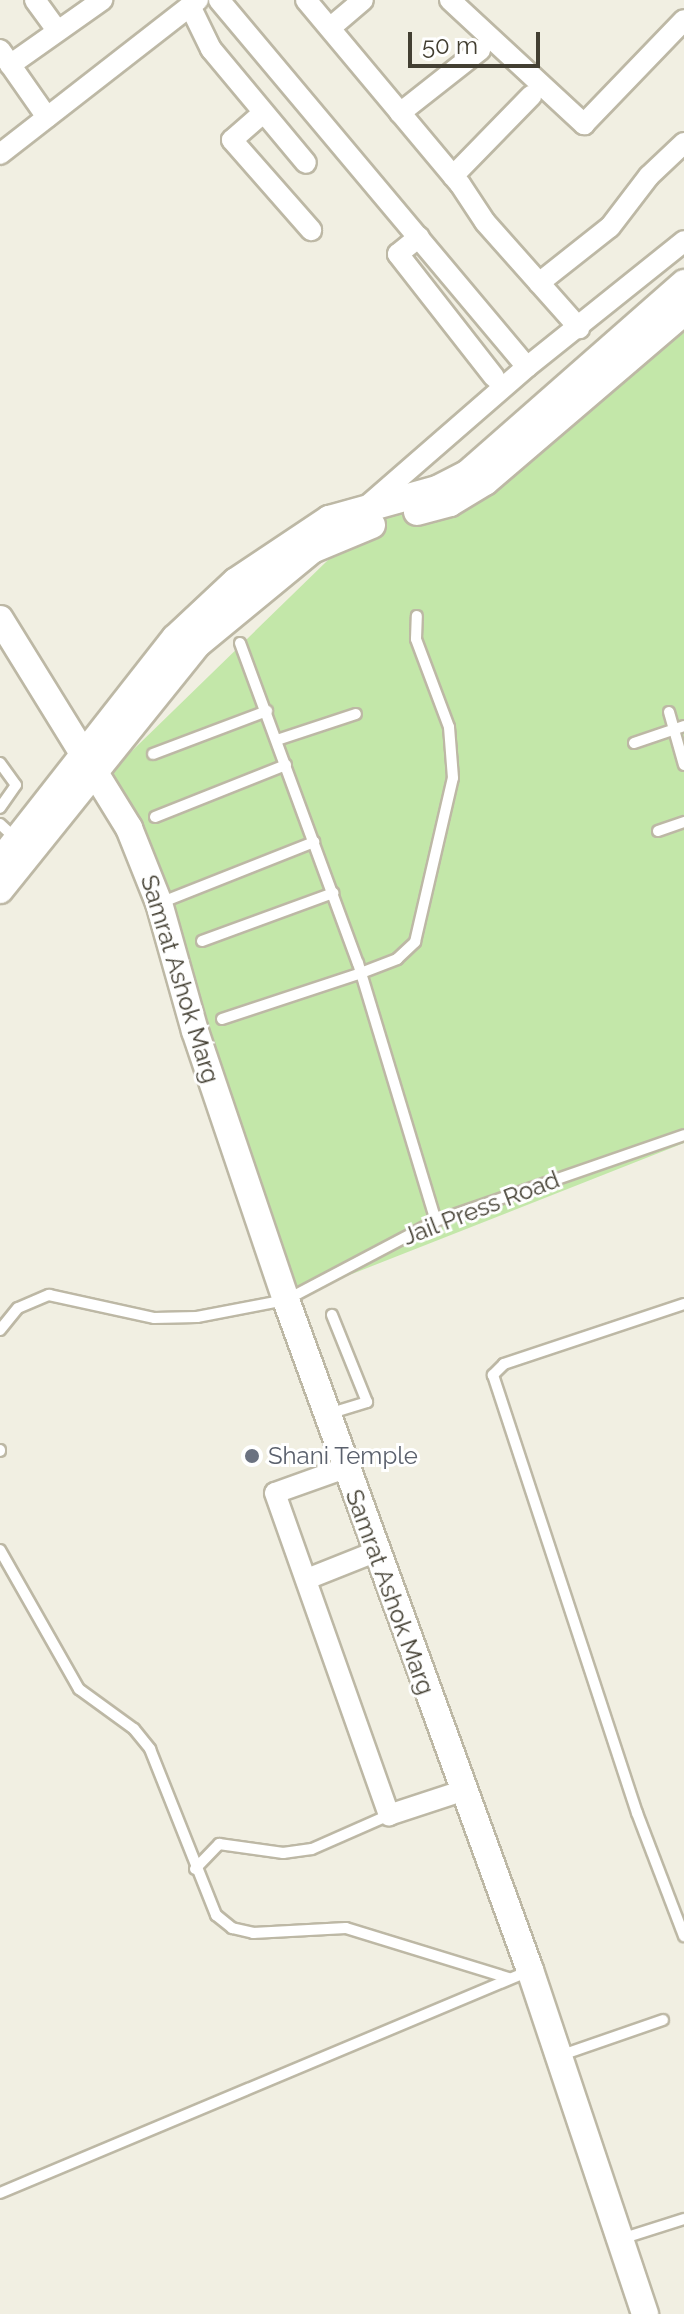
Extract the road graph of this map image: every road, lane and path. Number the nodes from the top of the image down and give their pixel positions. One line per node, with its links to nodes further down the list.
1 (35, 0): 10 (street)
2 (102, 0): 10 (street)
3 (219, 0): 22 (street)
4 (306, 0): 9 (street)
5 (363, 0): 9 (street)
6 (450, 0): 8 (street)
7 (194, 3): 14 (street); 16 (street)
8 (684, 20)
9 (330, 28): 15 (street)
10 (57, 30): 12 (street)
11 (480, 50): 15 (street)
12 (5, 58): 16 (street)
13 (531, 96): 20 (street)
14 (263, 113): 19 (street); 21 (street)
15 (400, 113): 20 (street)
16 (47, 117): 18 (street)
17 (684, 143): 24 (street)
18 (0, 154)
19 (306, 163)
20 (453, 176): 24 (street)
21 (311, 230)
22 (419, 237): 28 (street); 29 (street)
23 (684, 241): 27 (street)
24 (539, 283): 27 (street)
25 (684, 283): 30 (street)
26 (684, 312): 42 (street)
27 (579, 328): 28 (street)
28 (527, 367): 30 (street)
29 (494, 377)
30 (364, 509): 42 (street)
31 (417, 616): 56 (lane)
32 (0, 619): 42 (street, Samrat Ashok Marg)
33 (240, 643): 34 (lane)
34 (267, 711): 38 (lane); 40 (lane)
35 (669, 712): 37 (lane)
36 (356, 714): 38 (lane)
37 (679, 727): 39 (lane); 44 (lane)
38 (277, 740): 43 (lane)
39 (634, 743)
40 (153, 754)
41 (0, 763): 45 (lane)
42 (91, 763): 49 (street); 52 (street); 54 (street, Samrat Ashok Marg)
43 (286, 765): 46 (lane); 50 (lane)
44 (684, 765)
45 (0, 808)
46 (155, 817)
47 (684, 822): 48 (lane)
48 (658, 831)
49 (9, 832): 51 (street)
50 (314, 842): 53 (lane); 54 (lane)
51 (0, 861)
52 (0, 890)
53 (333, 893): 55 (lane); 56 (lane)
54 (159, 903): 60 (street, Samrat Ashok Marg)
55 (202, 941)
56 (361, 973): 57 (lane); 59 (lane)
57 (222, 1019)
58 (684, 1135): 59 (lane, Jail Press Road)
59 (436, 1221): 60 (lane, Jail Press Road)
60 (286, 1300): 63 (lane, Jail Press Road); 64 (street, Samrat Ashok Marg)
61 (684, 1304): 72 (lane)
62 (332, 1315): 64 (lane)
63 (0, 1330)
64 (326, 1414): 65 (street, Samrat Ashok Marg)
65 (345, 1468): 67 (street, Samrat Ashok Marg); 68 (street)
66 (0, 1550): 71 (lane)
67 (375, 1552): 68 (street); 69 (street, Samrat Ashok Marg)
68 (307, 1579): 70 (street)
69 (462, 1791): 70 (street); 73 (street, Samrat Ashok Marg)
70 (389, 1815): 71 (lane)
71 (195, 1869): 73 (lane)
72 (684, 1936)
73 (520, 1974): 75 (street, Samrat Ashok Marg); 76 (lane)
74 (663, 2020): 75 (lane)
75 (558, 2057): 78 (street, Samrat Ashok Marg)
76 (0, 2193)
77 (684, 2219): 78 (lane)
78 (620, 2240): 79 (street, Samrat Ashok Marg)
79 (645, 2314)

